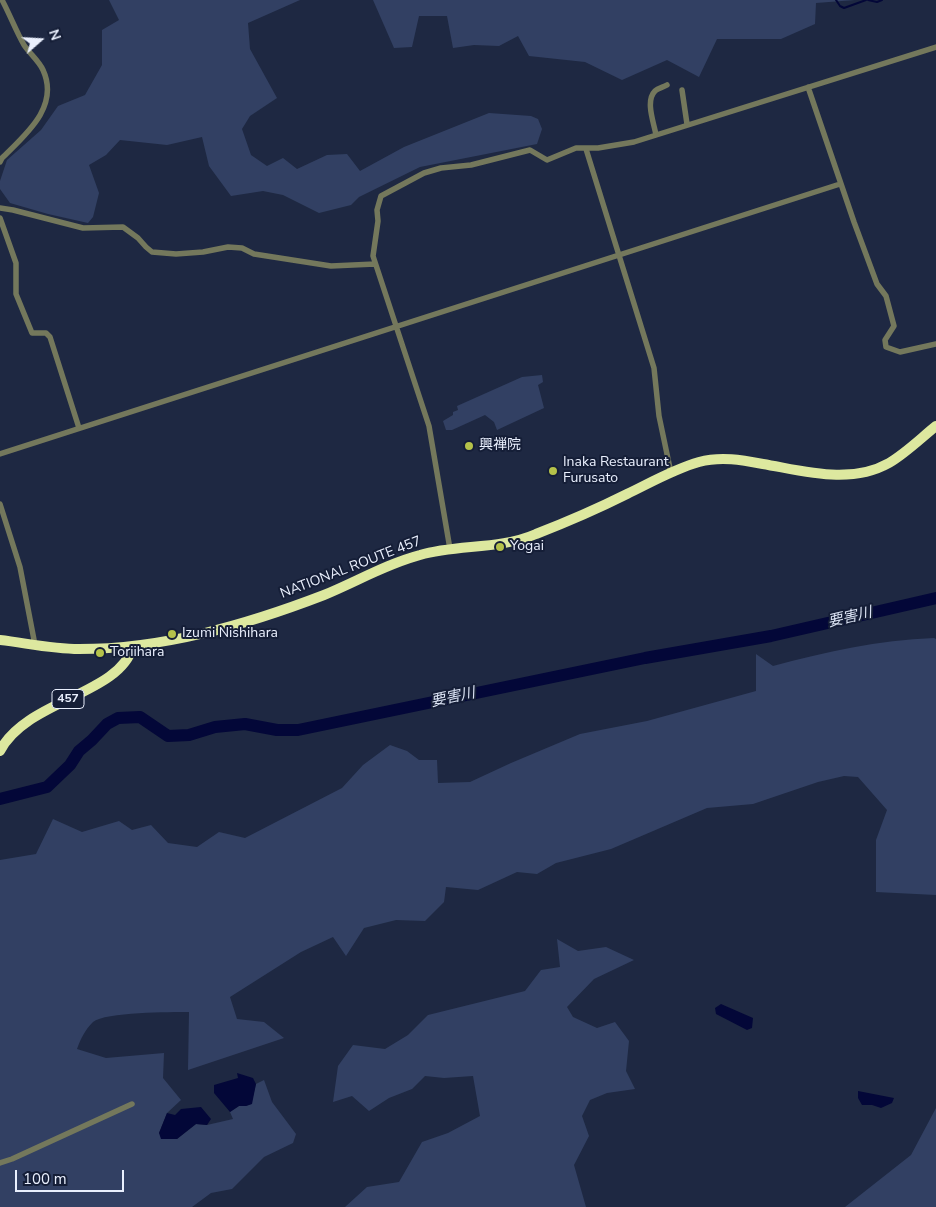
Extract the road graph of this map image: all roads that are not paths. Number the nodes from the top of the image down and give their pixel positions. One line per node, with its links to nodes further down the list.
1 (2, 0): 9 (street)
2 (936, 47): 4 (street)
3 (667, 85): 7 (street)
4 (808, 87): 6 (street); 10 (street)
5 (682, 90): 6 (street)
6 (687, 124): 7 (street)
7 (656, 135): 8 (street)
8 (586, 149): 13 (street); 14 (street)
9 (0, 162)
10 (840, 184): 13 (street); 16 (street)
11 (0, 208): 14 (street)
12 (0, 218): 18 (street)
13 (619, 255): 15 (street); 20 (street)
14 (375, 264): 15 (street)
15 (396, 327): 18 (street); 22 (street)
16 (936, 344)
17 (936, 426): 20 (highway, NATIONAL ROUTE 457)
18 (79, 428): 19 (street)
19 (0, 454)
20 (671, 473): 22 (highway, NATIONAL ROUTE 457)
21 (0, 504): 24 (street)
22 (450, 550): 25 (highway, NATIONAL ROUTE 457)
23 (0, 640): 24 (highway, NATIONAL ROUTE 457)
24 (35, 645): 25 (highway, NATIONAL ROUTE 457)
25 (133, 646): 26 (highway, 457)
26 (0, 751)
27 (132, 1104): 28 (street)
28 (0, 1163)

